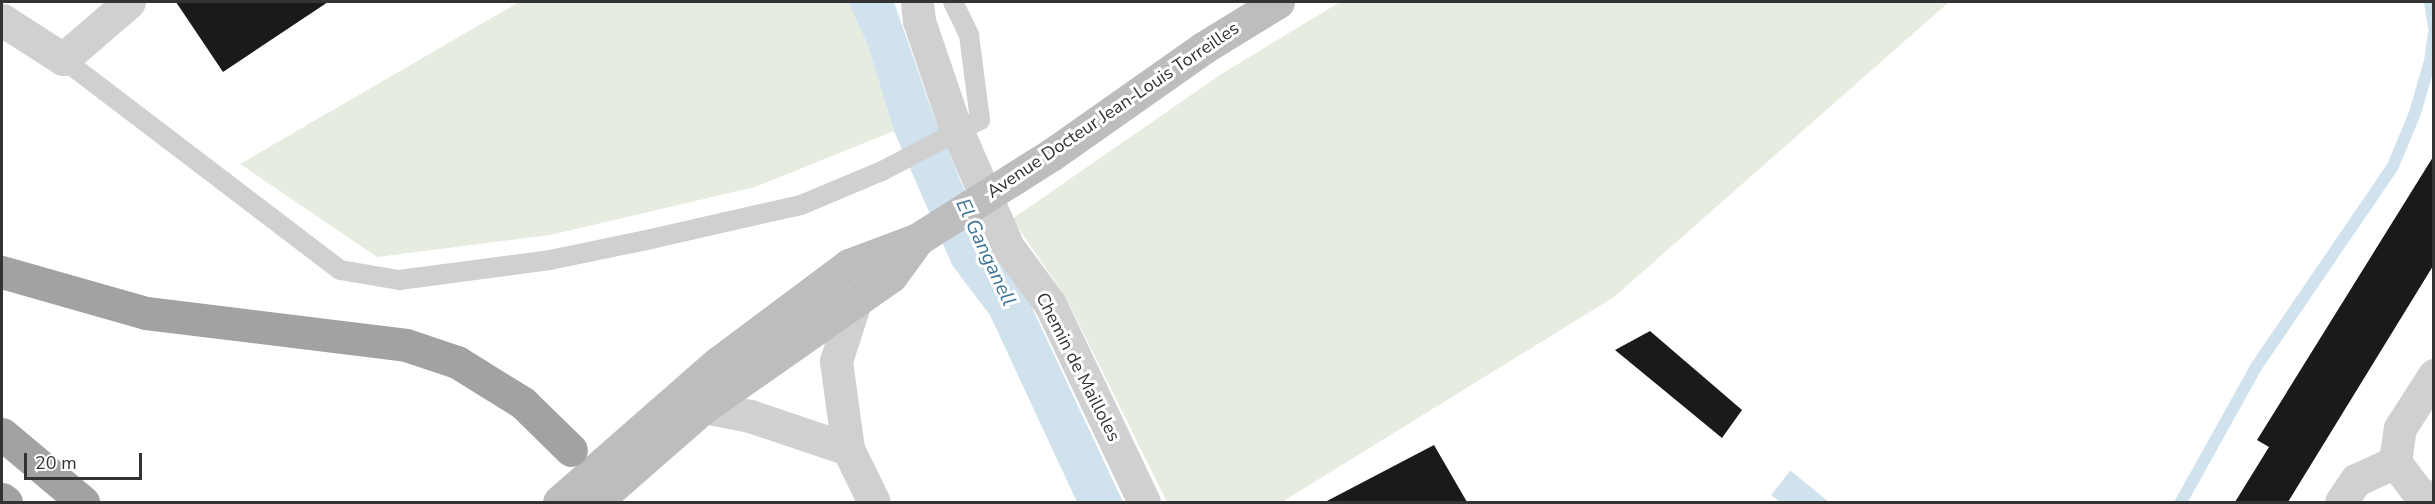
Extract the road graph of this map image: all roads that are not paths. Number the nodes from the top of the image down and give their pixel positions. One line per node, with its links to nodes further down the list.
1 (129, 2): 6 (street)
2 (917, 2): 23 (street, Chemin de Mailloles)
3 (953, 2): 6 (lane, bridge)
4 (1278, 2): 7 (main road, Avenue Docteur Jean-Louis Torreilles, bridge)
5 (2, 20): 6 (street)
6 (63, 59)
7 (918, 239): 9 (main road, Avenue Docteur Jean-Louis Torreilles); 20 (main road, Avenue Docteur Jean-Louis Torreilles)
8 (2, 272): 14 (highway)
9 (855, 302): 11 (main road, Avenue Docteur Jean-Louis Torreilles); 13 (street)
10 (2433, 375): 15 (street)
11 (704, 407): 13 (street); 21 (main road, Avenue Docteur Jean-Louis Torreilles)
12 (2, 434): 19 (highway)
13 (848, 449): 22 (street)
14 (571, 450)
15 (2395, 462): 17 (street); 24 (street)
16 (2, 499): 18 (highway)
17 (2433, 500)
18 (6, 502)
19 (83, 502)
20 (559, 502)
21 (595, 502)
22 (874, 502)
23 (1144, 502)
24 (2341, 502)

